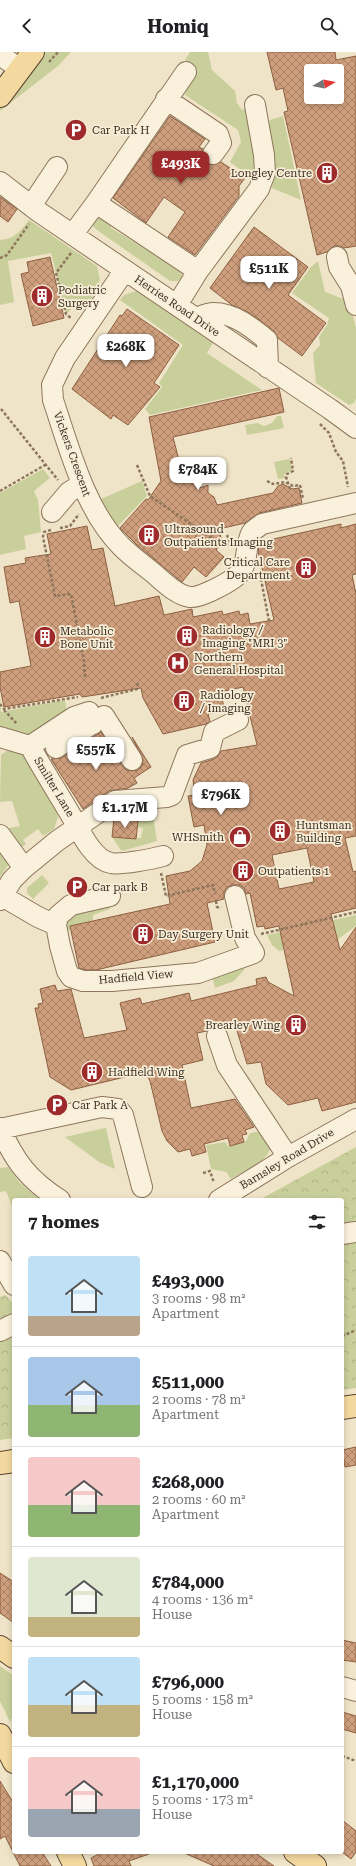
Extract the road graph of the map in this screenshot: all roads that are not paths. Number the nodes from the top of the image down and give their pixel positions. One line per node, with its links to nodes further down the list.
1 (33, 52): 3 (main road)
2 (0, 56): 3 (street)
3 (20, 69): 5 (main road)
4 (186, 72): 6 (street)
5 (0, 96)
6 (166, 99): 8 (street); 11 (street)
7 (254, 105): 16 (street)
8 (213, 154)
9 (57, 167): 12 (street)
10 (0, 182): 12 (street, Herries Road Drive)
11 (96, 203): 13 (street); 16 (street)
12 (35, 209): 13 (street, Herries Road Drive)
13 (77, 237): 15 (street, Herries Road Drive)
14 (337, 257): 18 (street)
15 (125, 270): 17 (street, Herries Road Drive); 20 (street, Vickers Crescent)
16 (198, 271): 17 (street)
17 (177, 304): 19 (street, Herries Road Drive)
18 (356, 305)
19 (354, 420)
20 (75, 488): 21 (street, Vickers Crescent); 22 (street)
21 (354, 504)
22 (52, 512)
23 (92, 712): 26 (street, Smilter Lane); 27 (street); 28 (street)
24 (238, 720): 29 (street)
25 (0, 738): 26 (street, Smilter Lane)
26 (30, 746): 29 (street, Smilter Lane)
27 (56, 748)
28 (132, 760)
29 (77, 828): 31 (street, Smilter Lane); 32 (street)
30 (0, 835): 32 (street)
31 (162, 866)
32 (24, 868): 35 (street)
33 (234, 889): 36 (street, Hadfield View)
34 (110, 896): 36 (street)
35 (1, 898): 36 (street)
36 (56, 925)
37 (217, 1036): 41 (street)
38 (356, 1119): 41 (street, Barnsley Road Drive)
39 (0, 1129): 40 (street); 42 (street)
40 (5, 1150): 43 (street)
41 (288, 1157): 44 (street, Barnsley Road Drive)
42 (142, 1187)
43 (57, 1198)
44 (222, 1198)
45 (356, 1232): 46 (street)
46 (344, 1234)
47 (0, 1261): 48 (street)
48 (12, 1282)
49 (12, 1325): 50 (street)
50 (0, 1331)
51 (356, 1406): 52 (main road)
52 (344, 1408)
53 (12, 1461): 54 (main road)
54 (0, 1463)
55 (0, 1647): 56 (main road)
56 (12, 1656)
57 (344, 1688): 58 (street)
58 (356, 1691)
59 (0, 1735): 60 (main road)
60 (12, 1758)
61 (69, 1854): 63 (main road)
62 (298, 1854): 64 (main road)
63 (75, 1866)
64 (315, 1866)

